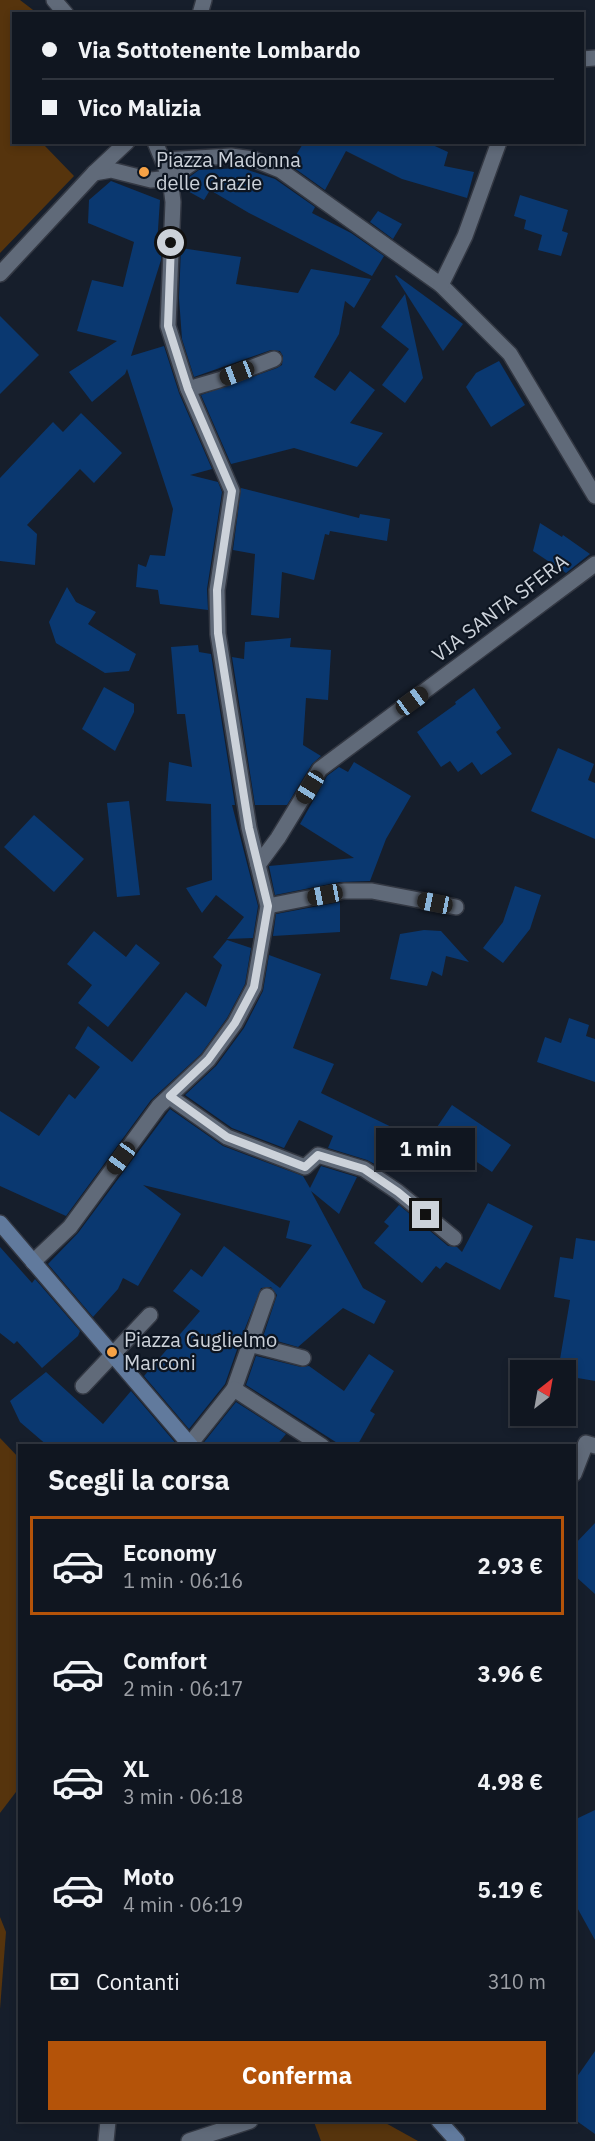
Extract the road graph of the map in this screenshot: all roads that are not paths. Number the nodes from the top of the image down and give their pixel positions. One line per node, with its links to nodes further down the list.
1 (125, 144): 6 (street)
2 (156, 144): 5 (street)
3 (498, 144): 9 (street)
4 (199, 158): 5 (street); 7 (street); 9 (street)
5 (164, 160): 7 (street)
6 (94, 173): 7 (street); 8 (street)
7 (170, 178): 11 (street)
8 (0, 274)
9 (441, 285): 12 (street)
10 (274, 359): 11 (street)
11 (188, 389): 14 (street)
12 (595, 496)
13 (595, 564): 14 (street, VIA SANTA SFERA)
14 (258, 865): 15 (street)
15 (268, 906): 16 (street); 17 (street)
16 (456, 907)
17 (170, 1096): 19 (street); 20 (street)
18 (0, 1223): 20 (main road)
19 (454, 1238)
20 (33, 1262): 24 (main road)
21 (267, 1296): 23 (street)
22 (150, 1315): 24 (street)
23 (249, 1344): 25 (street); 27 (street)
24 (113, 1354): 26 (street); 28 (main road)
25 (303, 1358)
26 (83, 1386)
27 (234, 1389): 29 (street); 30 (street)
28 (189, 1444)
29 (191, 1444)
30 (319, 1444)
31 (591, 1445): 32 (street); 33 (street)
32 (595, 1459)
33 (576, 1471)
34 (108, 2122): 37 (street)
35 (247, 2122): 38 (street)
36 (440, 2122): 39 (main road)
37 (106, 2141)
38 (189, 2141)
39 (457, 2141)

